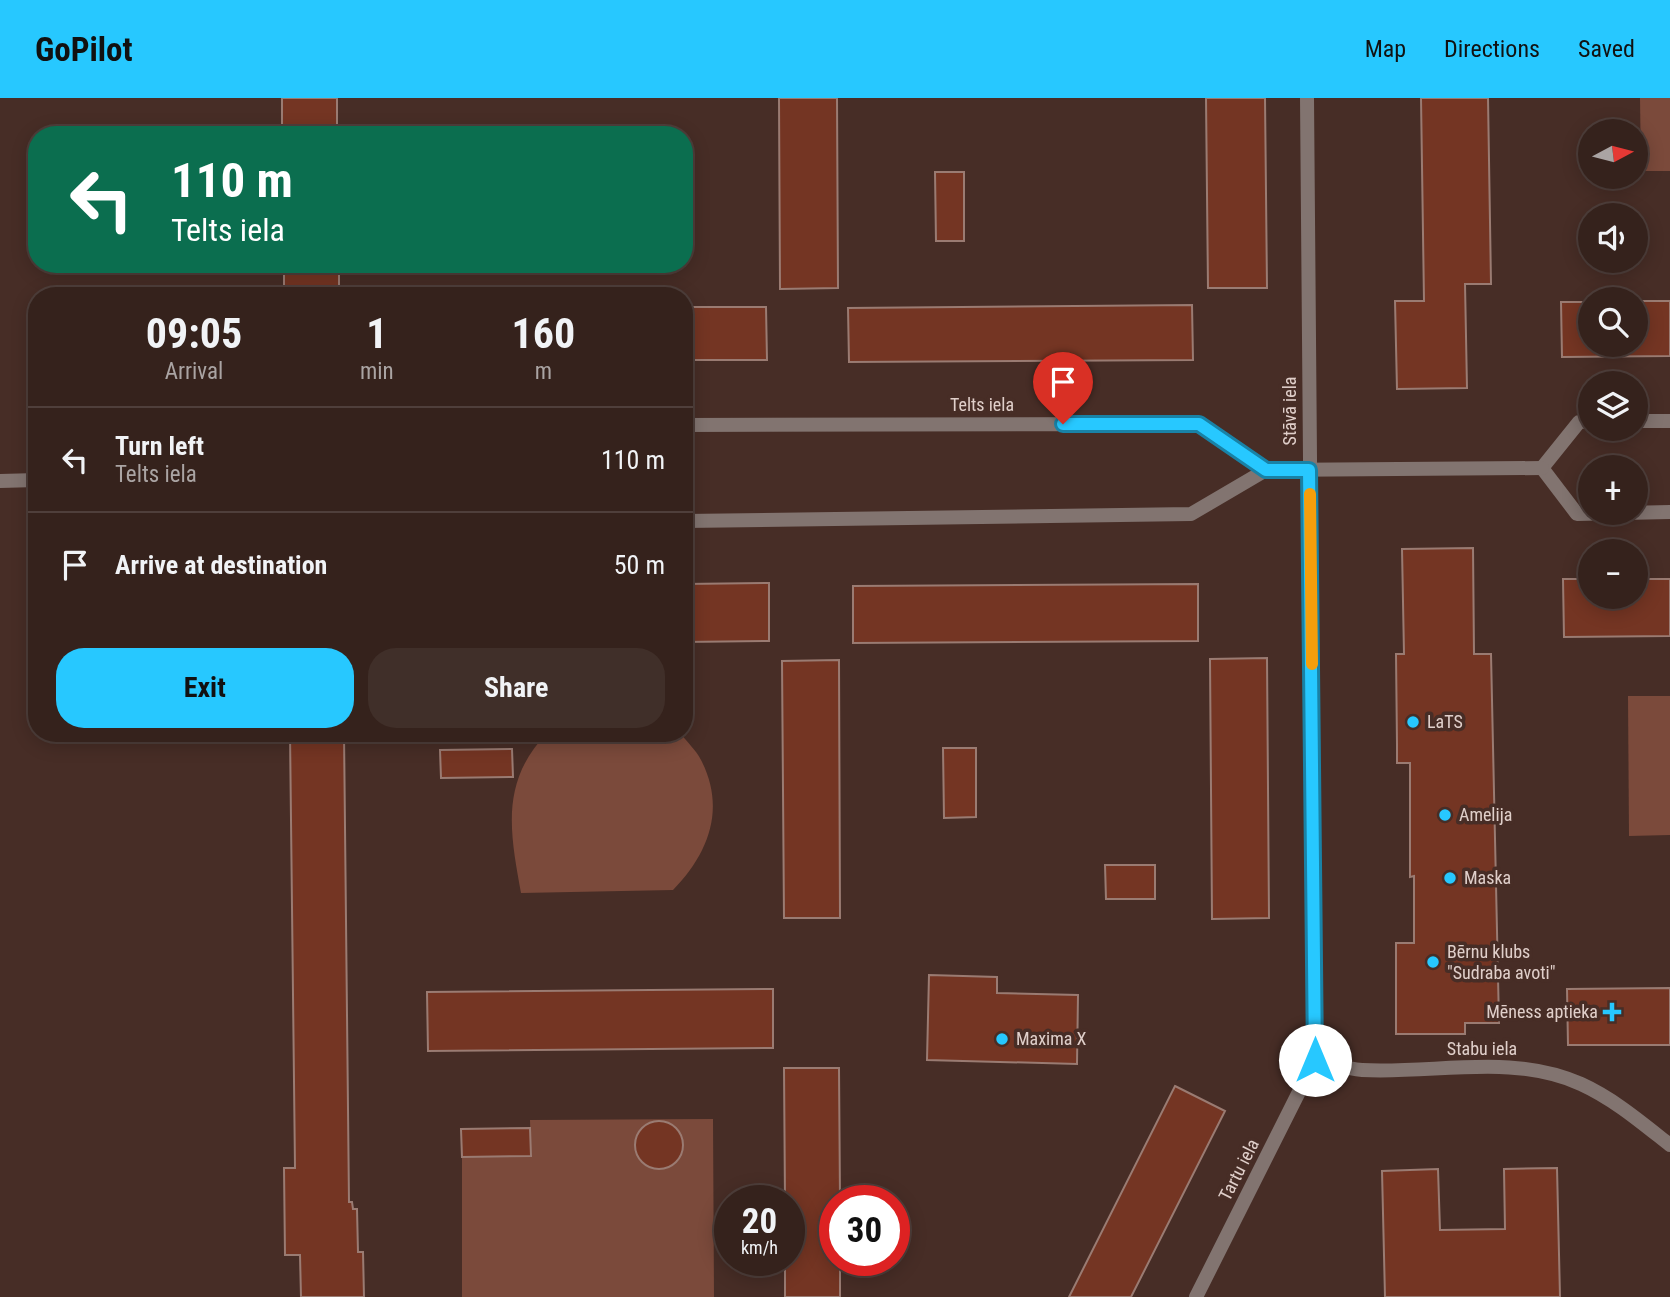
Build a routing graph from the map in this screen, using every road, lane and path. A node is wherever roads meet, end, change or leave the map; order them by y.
1 (1307, 98) edge
2 (1648, 421) edge
3 (1670, 421) edge
4 (1578, 423) edge
5 (693, 425) edge
6 (1542, 468) junction
7 (1266, 470) junction
8 (1309, 470) junction
9 (28, 480) edge
10 (0, 481) edge
11 (1670, 512) edge
12 (693, 521) edge
13 (1315, 1060) junction
14 (1670, 1145) edge
15 (1196, 1297) edge

1 - 8 street, Stāvā iela
2 - 3 street
4 - 6 street
5 - 7 street, Telts iela
6 - 8 street
6 - 11 street
7 - 8 street
7 - 12 street
8 - 13 street, Stāvā iela
9 - 10 street
13 - 14 street, Stabu iela
13 - 15 street, Tartu iela

